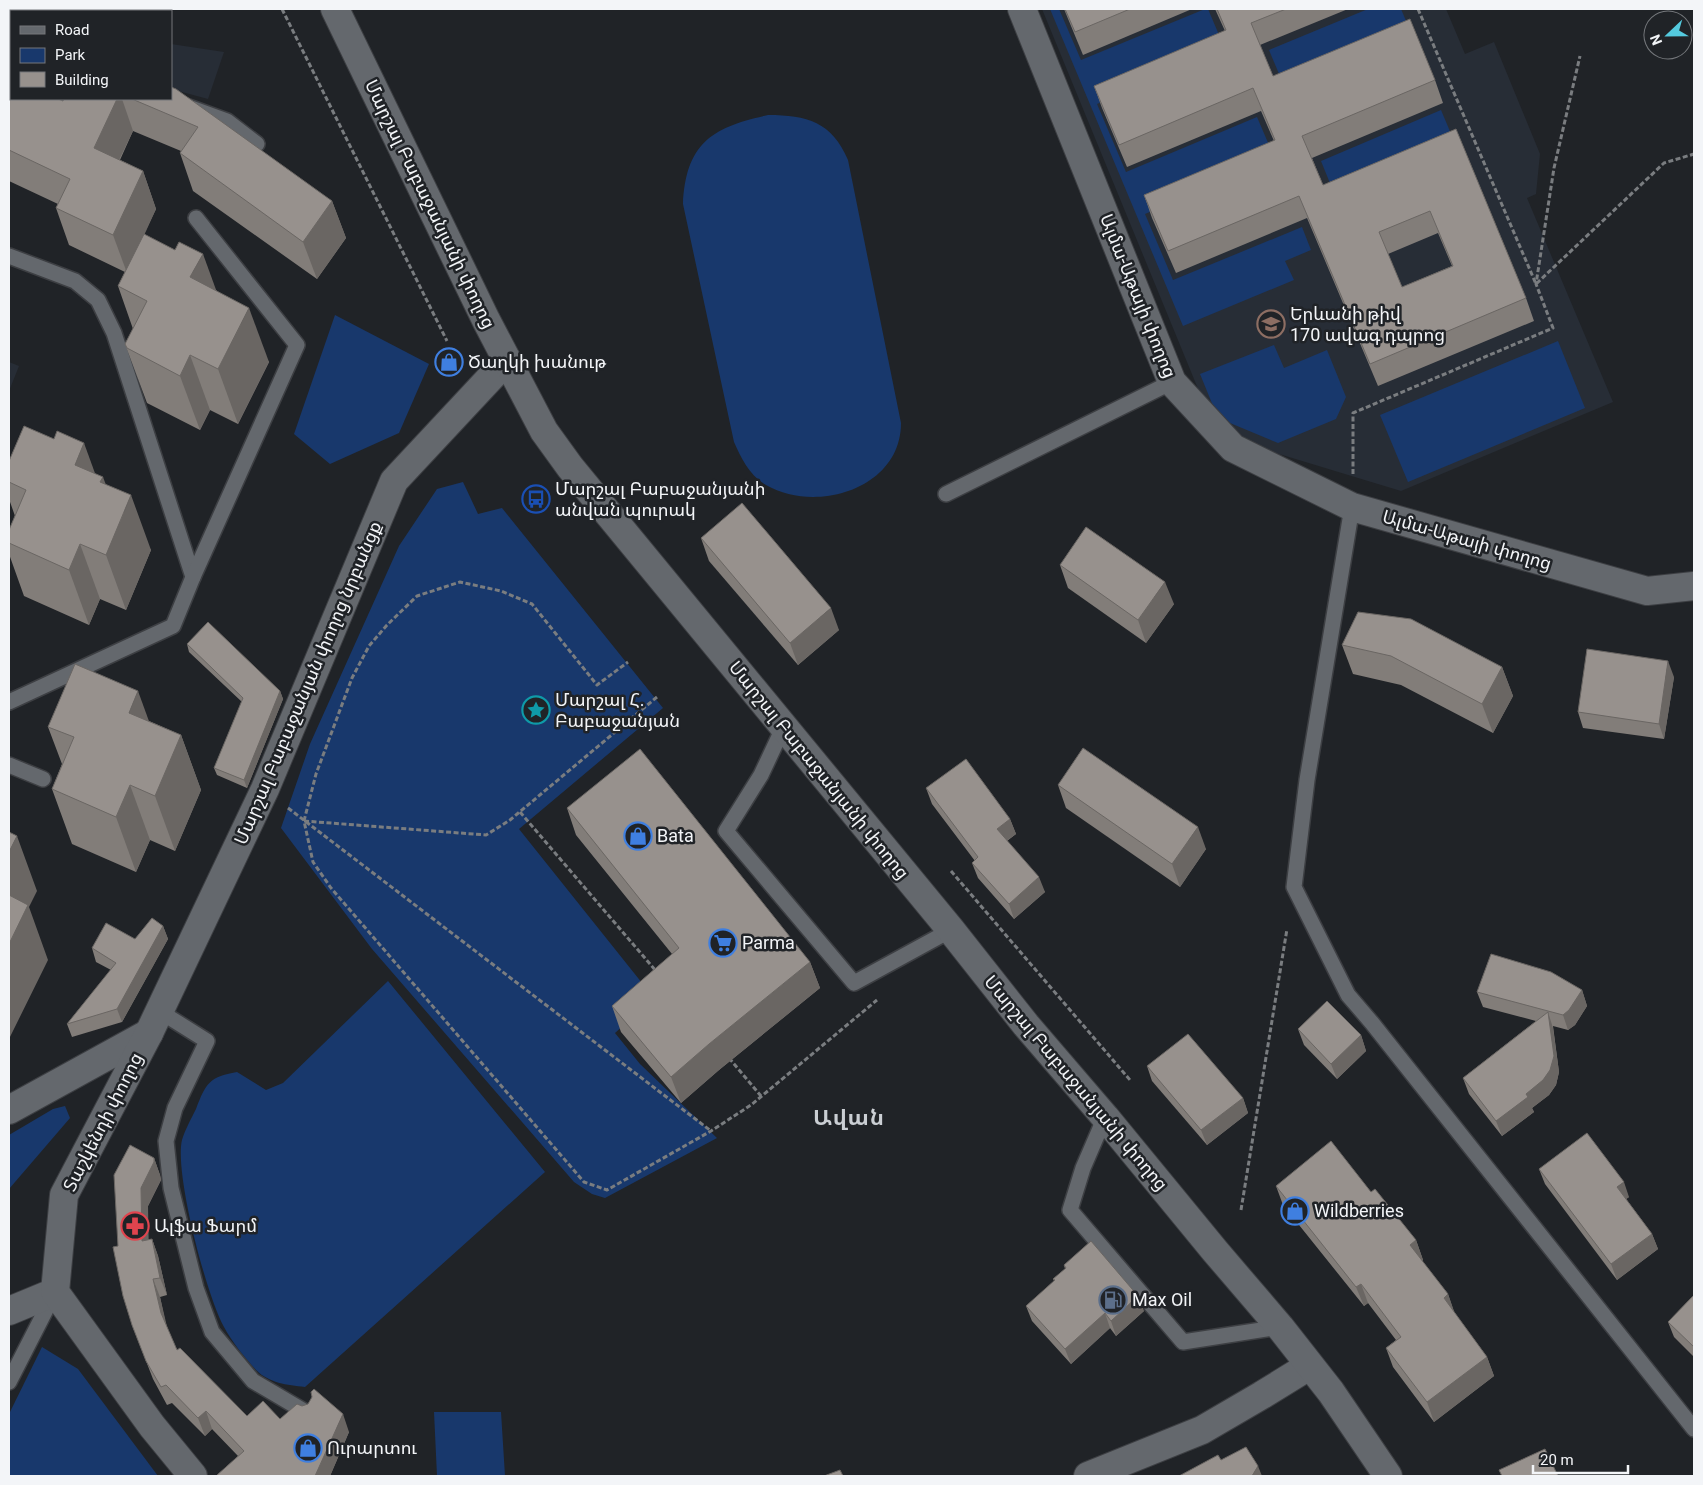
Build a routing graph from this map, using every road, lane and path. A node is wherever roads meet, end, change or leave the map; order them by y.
1 (282, 9) edge
2 (335, 9) edge
3 (1022, 9) edge
4 (1418, 9) edge
5 (1580, 56) dead end
6 (163, 100) edge
7 (257, 144) dead end
8 (1694, 154) edge
9 (196, 218) dead end
10 (9, 256) edge
11 (1536, 284) junction
12 (447, 341) dead end
13 (507, 360) junction
14 (1172, 382) junction
15 (946, 494) dead end
16 (1352, 507) junction
17 (193, 577) junction
18 (1694, 586) edge
19 (628, 662) dead end
20 (657, 697) dead end
21 (9, 702) edge
22 (784, 726) junction
23 (9, 765) edge
24 (43, 779) dead end
25 (265, 789) junction
26 (520, 812) junction
27 (304, 821) junction
28 (952, 872) dead end
29 (1294, 887) junction
30 (951, 930) junction
31 (660, 976) edge
32 (881, 997) dead end
33 (154, 1022) junction
34 (723, 1051) edge
35 (1130, 1080) dead end
36 (762, 1096) junction
37 (9, 1110) edge
38 (1105, 1117) junction
39 (711, 1131) junction
40 (1241, 1210) dead end
41 (55, 1292) junction
42 (9, 1311) edge
43 (1280, 1327) junction
44 (1309, 1366) junction
45 (9, 1382) edge
46 (309, 1414) edge
47 (1694, 1429) edge
48 (193, 1476) edge
49 (1088, 1476) edge
50 (1388, 1476) edge

1 - 12 path
2 - 13 street, Մարշալ Բաբաջանյանի փողոց
3 - 14 street, Ալմա-Աթայի փողոց
4 - 11 path
5 - 11 path
6 - 7 lane
8 - 11 path
9 - 17 lane
10 - 17 lane
11 - 16 path
13 - 22 street, Մարշալ Բաբաջանյանի փողոց
13 - 25 street, Մարշալ Բաբաջանյան փողոց նրբանցք
14 - 15 lane
14 - 16 street, Ալմա-Աթայի փողոց
16 - 18 street, Ալմա-Աթայի փողոց
16 - 29 lane
17 - 21 lane
19 - 27 path
20 - 26 path
22 - 30 street, Մարշալ Բաբաջանյանի փողոց
22 - 30 lane
23 - 24 lane
25 - 27 path
25 - 33 street, Մարշալ Բաբաջանյան փողոց նրբանցք
26 - 27 path
26 - 31 path
27 - 39 path
27 - 39 path
28 - 35 path
29 - 40 path
29 - 47 lane
30 - 38 street, Մարշալ Բաբաջանյանի փողոց
32 - 36 path
33 - 37 street, Տաշկենդի փողոց
33 - 41 street, Տաշկենդի փողոց
33 - 46 lane
34 - 36 path
36 - 39 path
38 - 43 street, Մարշալ Բաբաջանյանի փողոց
38 - 43 lane
41 - 42 street
41 - 45 lane
41 - 48 street
43 - 44 street, Մարշալ Բաբաջանյանի փողոց
44 - 49 street
44 - 50 street, Մարշալ Բաբաջանյանի փողոց

